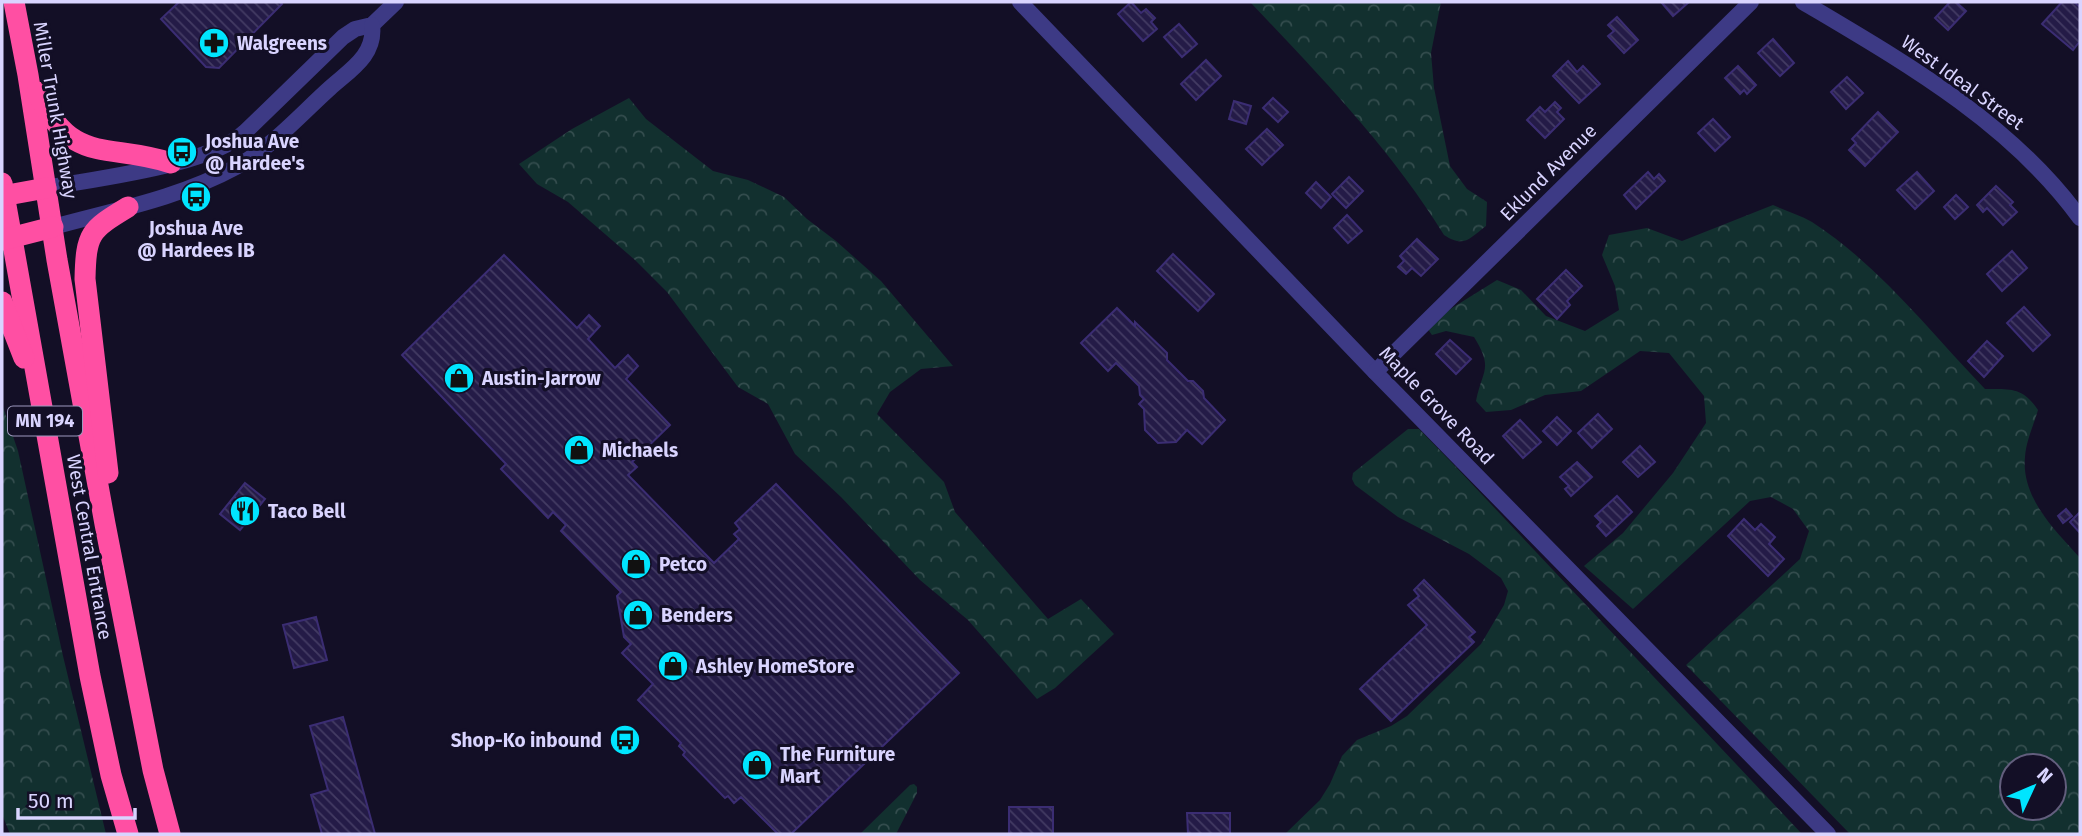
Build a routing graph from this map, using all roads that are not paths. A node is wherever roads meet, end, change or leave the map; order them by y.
1 (14, 2) edge
2 (396, 2) edge
3 (1020, 2) edge
4 (1751, 2) edge
5 (1803, 2) edge
6 (372, 25) junction
7 (29, 75) junction
8 (171, 163) junction
9 (46, 188) junction
10 (3, 192) edge
11 (128, 207) junction
12 (2080, 218) edge
13 (53, 227) junction
14 (7, 239) edge
15 (2, 302) edge
16 (1375, 372) junction
17 (42, 403) junction
18 (105, 524) junction
19 (128, 834) edge
20 (170, 834) edge
21 (1828, 834) edge

1 - 7 highway, Miller Trunk Highway
2 - 6 street
3 - 16 street, Maple Grove Road
4 - 16 street, Eklund Avenue
5 - 12 street, West Ideal Street
6 - 8 street
6 - 11 street
7 - 8 highway
7 - 9 highway, Miller Trunk Highway
8 - 9 street
9 - 10 highway
9 - 13 highway, Miller Trunk Highway
10 - 14 highway, West Central Entrance / MN 194
11 - 13 street
11 - 18 highway
13 - 14 highway
13 - 18 highway, West Central Entrance / MN 194
14 - 17 highway, West Central Entrance / MN 194
15 - 17 highway
16 - 21 street, Maple Grove Road
17 - 19 highway, West Central Entrance / MN 194
18 - 20 highway, West Central Entrance / MN 194

